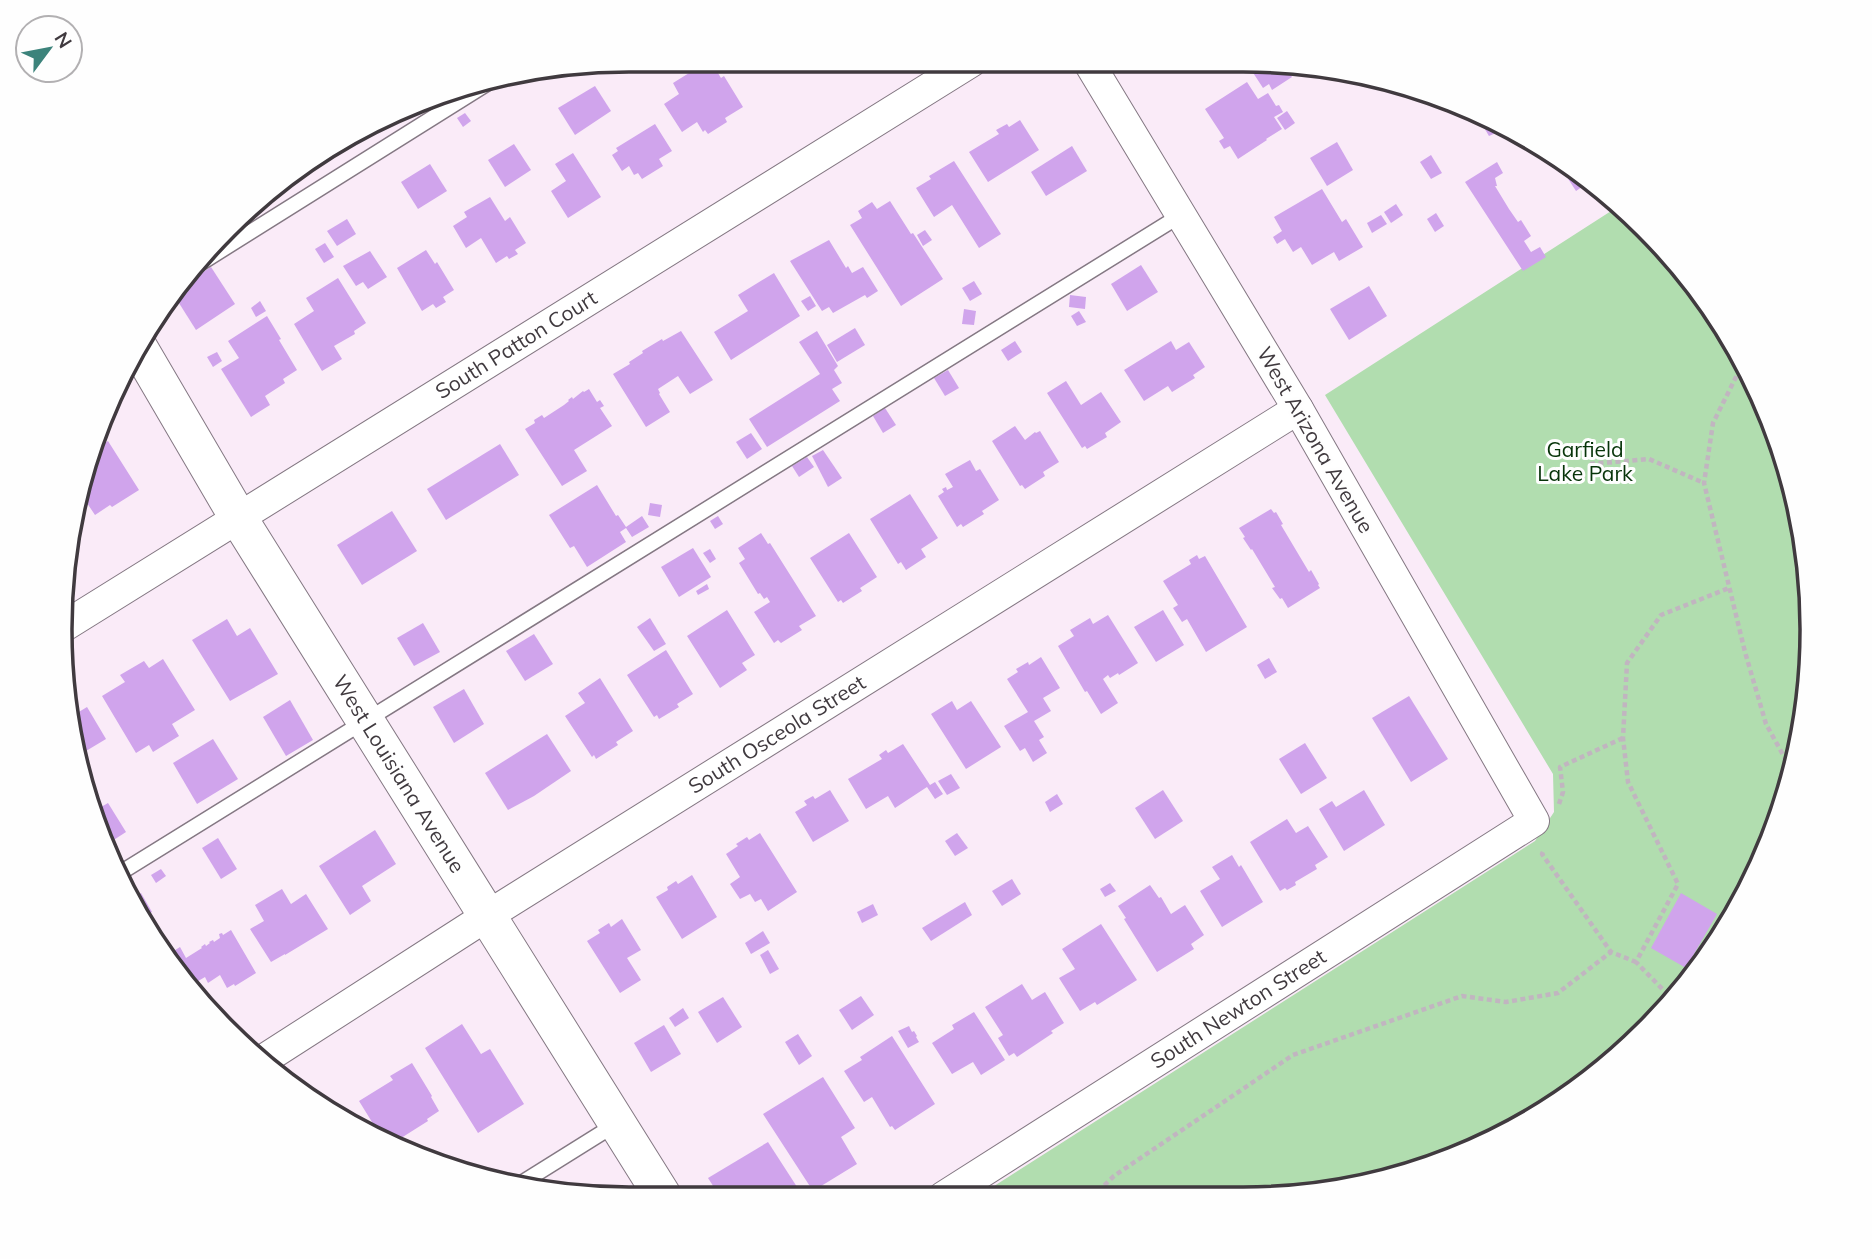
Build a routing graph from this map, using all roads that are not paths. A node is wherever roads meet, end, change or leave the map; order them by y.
1 (955, 72) edge
2 (1094, 72) edge
3 (467, 96) edge
4 (1181, 215) junction
5 (220, 251) edge
6 (144, 356) edge
7 (1298, 409) junction
8 (239, 519) junction
9 (72, 621) edge
10 (365, 720) junction
11 (1540, 831) joint
12 (126, 869) edge
13 (487, 916) junction
14 (270, 1056) edge
15 (617, 1123) junction
16 (529, 1178) edge
17 (657, 1187) edge
18 (959, 1187) edge

1 - 8 street, South Patton Court
2 - 4 street, West Arizona Avenue
3 - 5 lane
4 - 7 street, West Arizona Avenue
4 - 10 lane
6 - 8 street, West Louisiana Avenue
7 - 11 street, West Arizona Avenue
7 - 13 street, South Osceola Street
8 - 9 street, South Patton Court
8 - 10 street, West Louisiana Avenue
10 - 12 lane
10 - 13 street, West Louisiana Avenue
11 - 18 street, South Newton Street
13 - 14 street, South Osceola Street
13 - 15 street, West Louisiana Avenue
15 - 16 lane
15 - 17 street, West Louisiana Avenue

